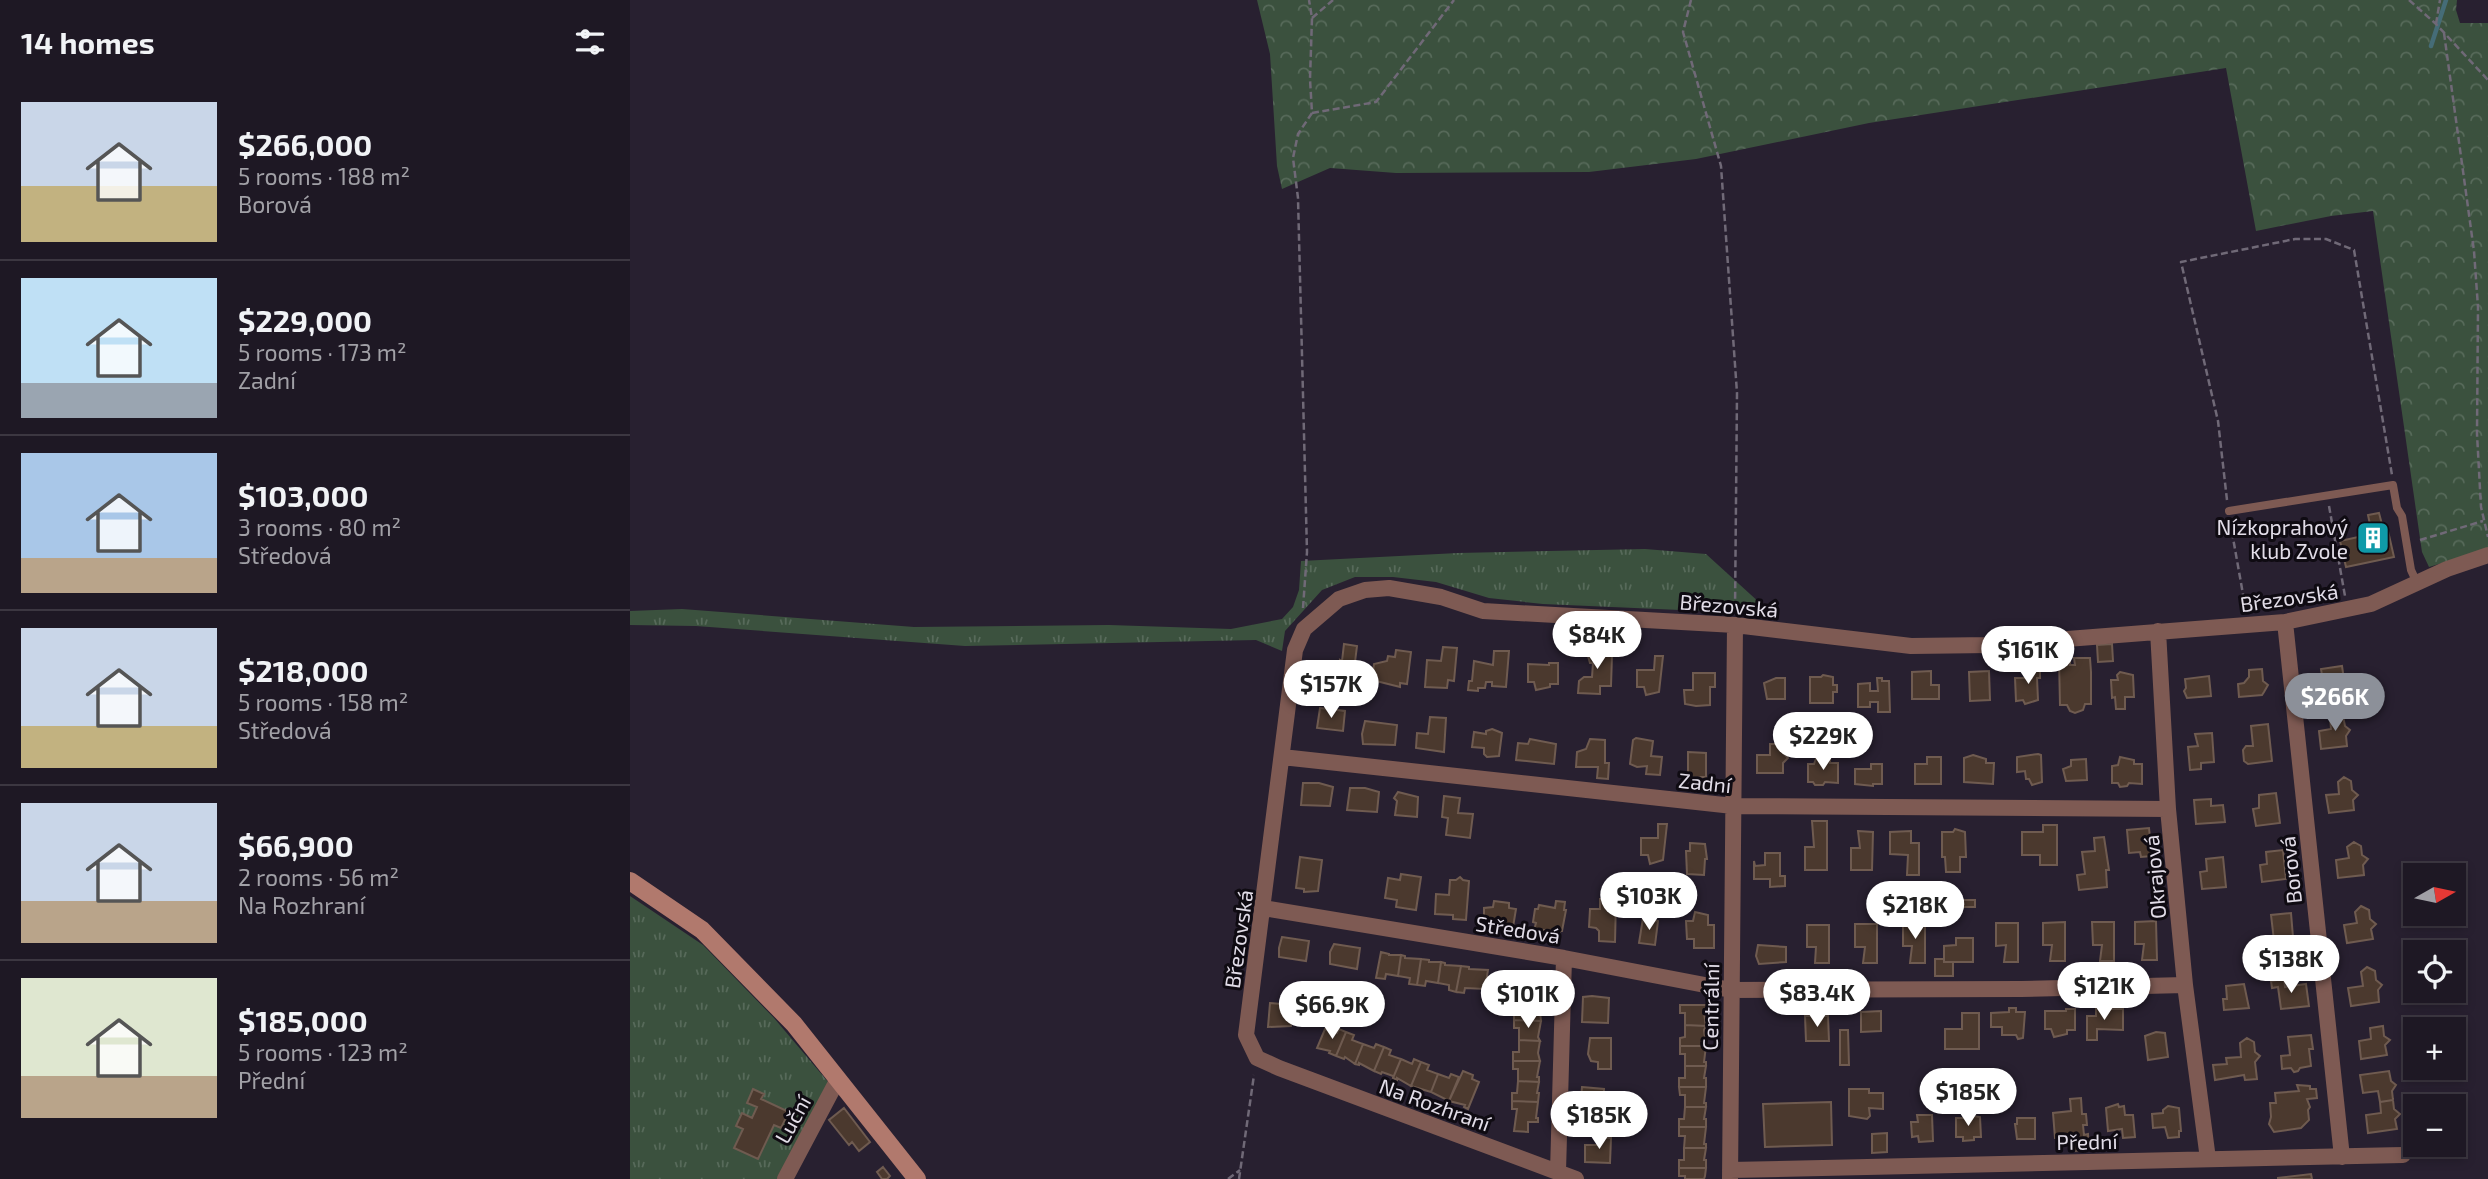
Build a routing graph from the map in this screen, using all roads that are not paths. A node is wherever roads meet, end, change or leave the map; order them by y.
1 (2229, 511) road end
2 (2488, 555) edge
3 (2417, 583) junction
4 (2285, 622) junction
5 (1735, 625) junction
6 (2158, 631) junction
7 (1282, 757) junction
8 (1733, 806) junction
9 (2168, 808) junction
10 (630, 881) edge
11 (1263, 908) junction
12 (1564, 958) junction
13 (2185, 985) junction
14 (1731, 990) junction
15 (1279, 1068) joint
16 (838, 1079) junction
17 (2403, 1155) dead end
18 (2342, 1157) junction
19 (2208, 1159) junction
20 (1558, 1172) junction
21 (1730, 1174) edge
22 (914, 1178) edge
23 (785, 1179) edge
24 (1576, 1179) edge

1 - 3 lane
2 - 3 street, Březovská
3 - 4 street, Březovská
4 - 6 street, Březovská
4 - 18 street, Borová
5 - 6 street, Březovská
5 - 7 street, Březovská
5 - 8 street, Centrální
6 - 9 street, Okrajová
7 - 8 street, Zadní
7 - 11 street, Březovská
8 - 9 street, Zadní
8 - 14 street, Centrální
9 - 13 street, Okrajová
10 - 16 street
11 - 12 street, Středová
11 - 15 street, Březovská
12 - 14 street, Středová
12 - 20 street
13 - 14 street, Středová
13 - 19 street, Okrajová
14 - 21 street, Centrální
15 - 20 street, Na Rozhraní
16 - 22 street
16 - 23 street, Luční
17 - 18 street, Přední
18 - 19 street, Přední
19 - 21 street, Přední
20 - 24 street, Na Rozhraní

